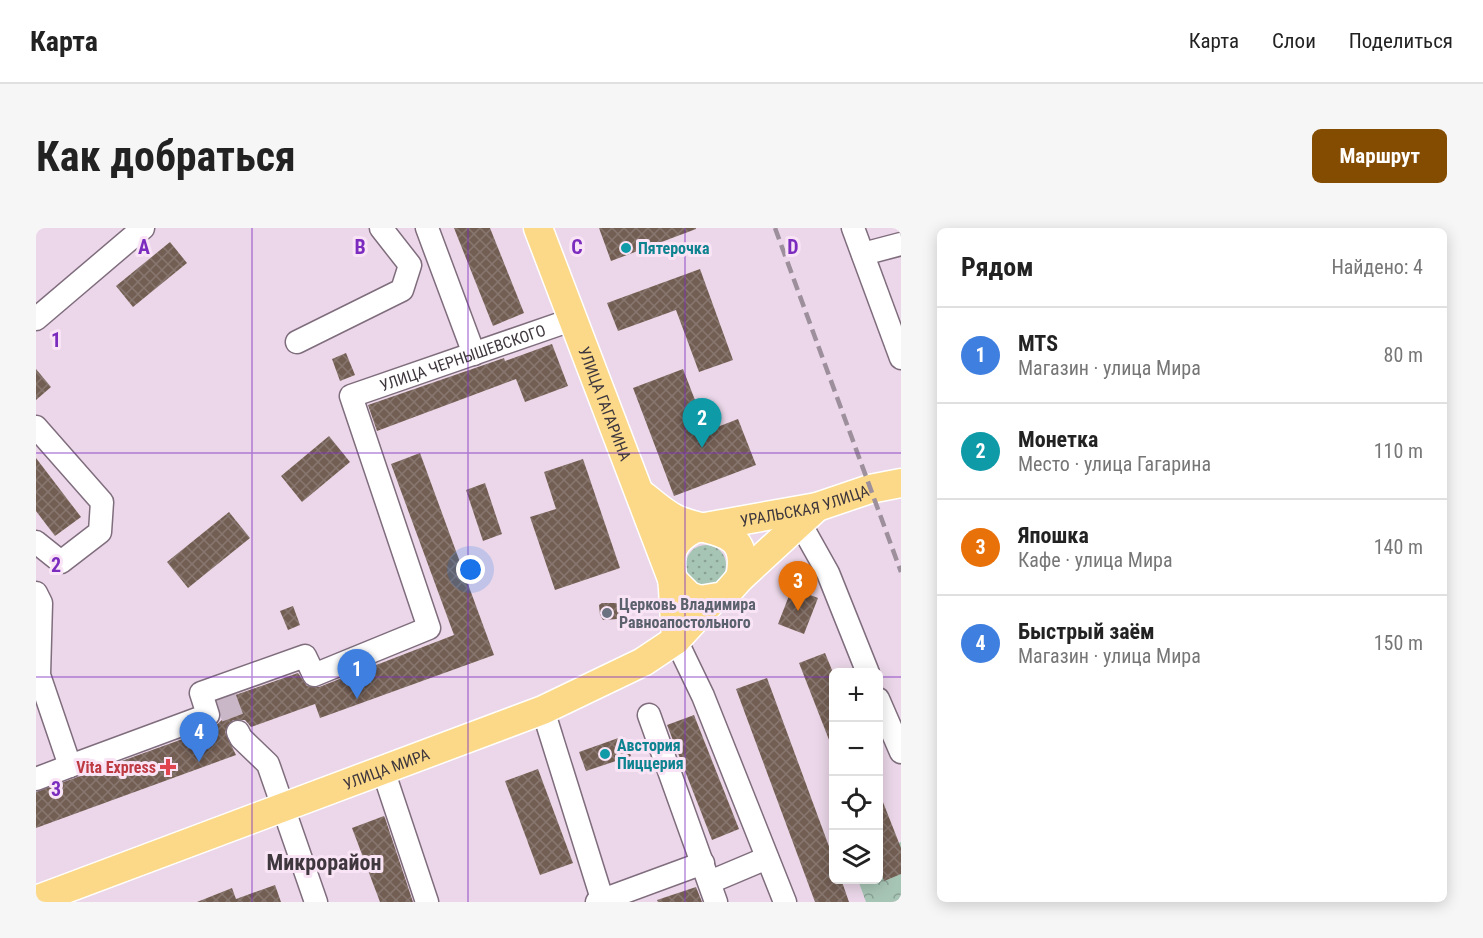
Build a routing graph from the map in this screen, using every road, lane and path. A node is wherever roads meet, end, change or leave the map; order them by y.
1 (143, 228) edge
2 (381, 228) edge
3 (427, 228) edge
4 (538, 228) edge
5 (853, 228) edge
6 (901, 244) edge
7 (863, 254) junction
8 (36, 319) edge
9 (574, 319) junction
10 (297, 342) dead end
11 (474, 354) junction
12 (901, 358) edge
13 (36, 427) edge
14 (901, 483) edge
15 (640, 493) junction
16 (809, 515) junction
17 (706, 528) junction
18 (36, 542) edge
19 (740, 578) junction
20 (672, 579) junction
21 (36, 593) edge
22 (712, 600) junction
23 (676, 640) junction
24 (866, 668) edge
25 (883, 709) edge
26 (543, 710) junction
27 (649, 716) dead end
28 (238, 732) tunnel mouth
29 (901, 752) edge
30 (70, 766) junction
31 (383, 770) junction
32 (36, 779) edge
33 (282, 806) junction
34 (767, 858) junction
35 (710, 882) edge
36 (37, 898) edge
37 (601, 901) edge
38 (316, 902) edge
39 (427, 902) edge
40 (785, 902) edge

1 - 8 street
2 - 10 street
3 - 11 street
4 - 9 main road, УЛИЦА ГАГАРИНА
5 - 7 street
6 - 7 street
7 - 12 street
9 - 11 street, УЛИЦА ЧЕРНЫШЕВСКОГО
9 - 15 main road, УЛИЦА ГАГАРИНА
11 - 30 street, УЛИЦА ЧЕРНЫШЕВСКОГО
13 - 18 street
14 - 16 main road, УРАЛЬСКАЯ УЛИЦА
15 - 17 main road
15 - 20 main road, УЛИЦА ГАГАРИНА
16 - 17 main road, УРАЛЬСКАЯ УЛИЦА
16 - 19 main road
16 - 24 street
17 - 19 main road
17 - 20 main road
19 - 22 main road
20 - 22 main road
20 - 23 main road
21 - 30 street
22 - 23 main road, УЛИЦА МИРА
23 - 26 main road, УЛИЦА МИРА
23 - 34 street
25 - 29 street
26 - 31 main road, УЛИЦА МИРА
26 - 37 street
27 - 35 street
28 - 33 street
30 - 32 street
31 - 33 main road, УЛИЦА МИРА
31 - 39 street
33 - 36 main road, УЛИЦА МИРА
33 - 38 street
34 - 35 street
34 - 40 street
35 - 37 street

